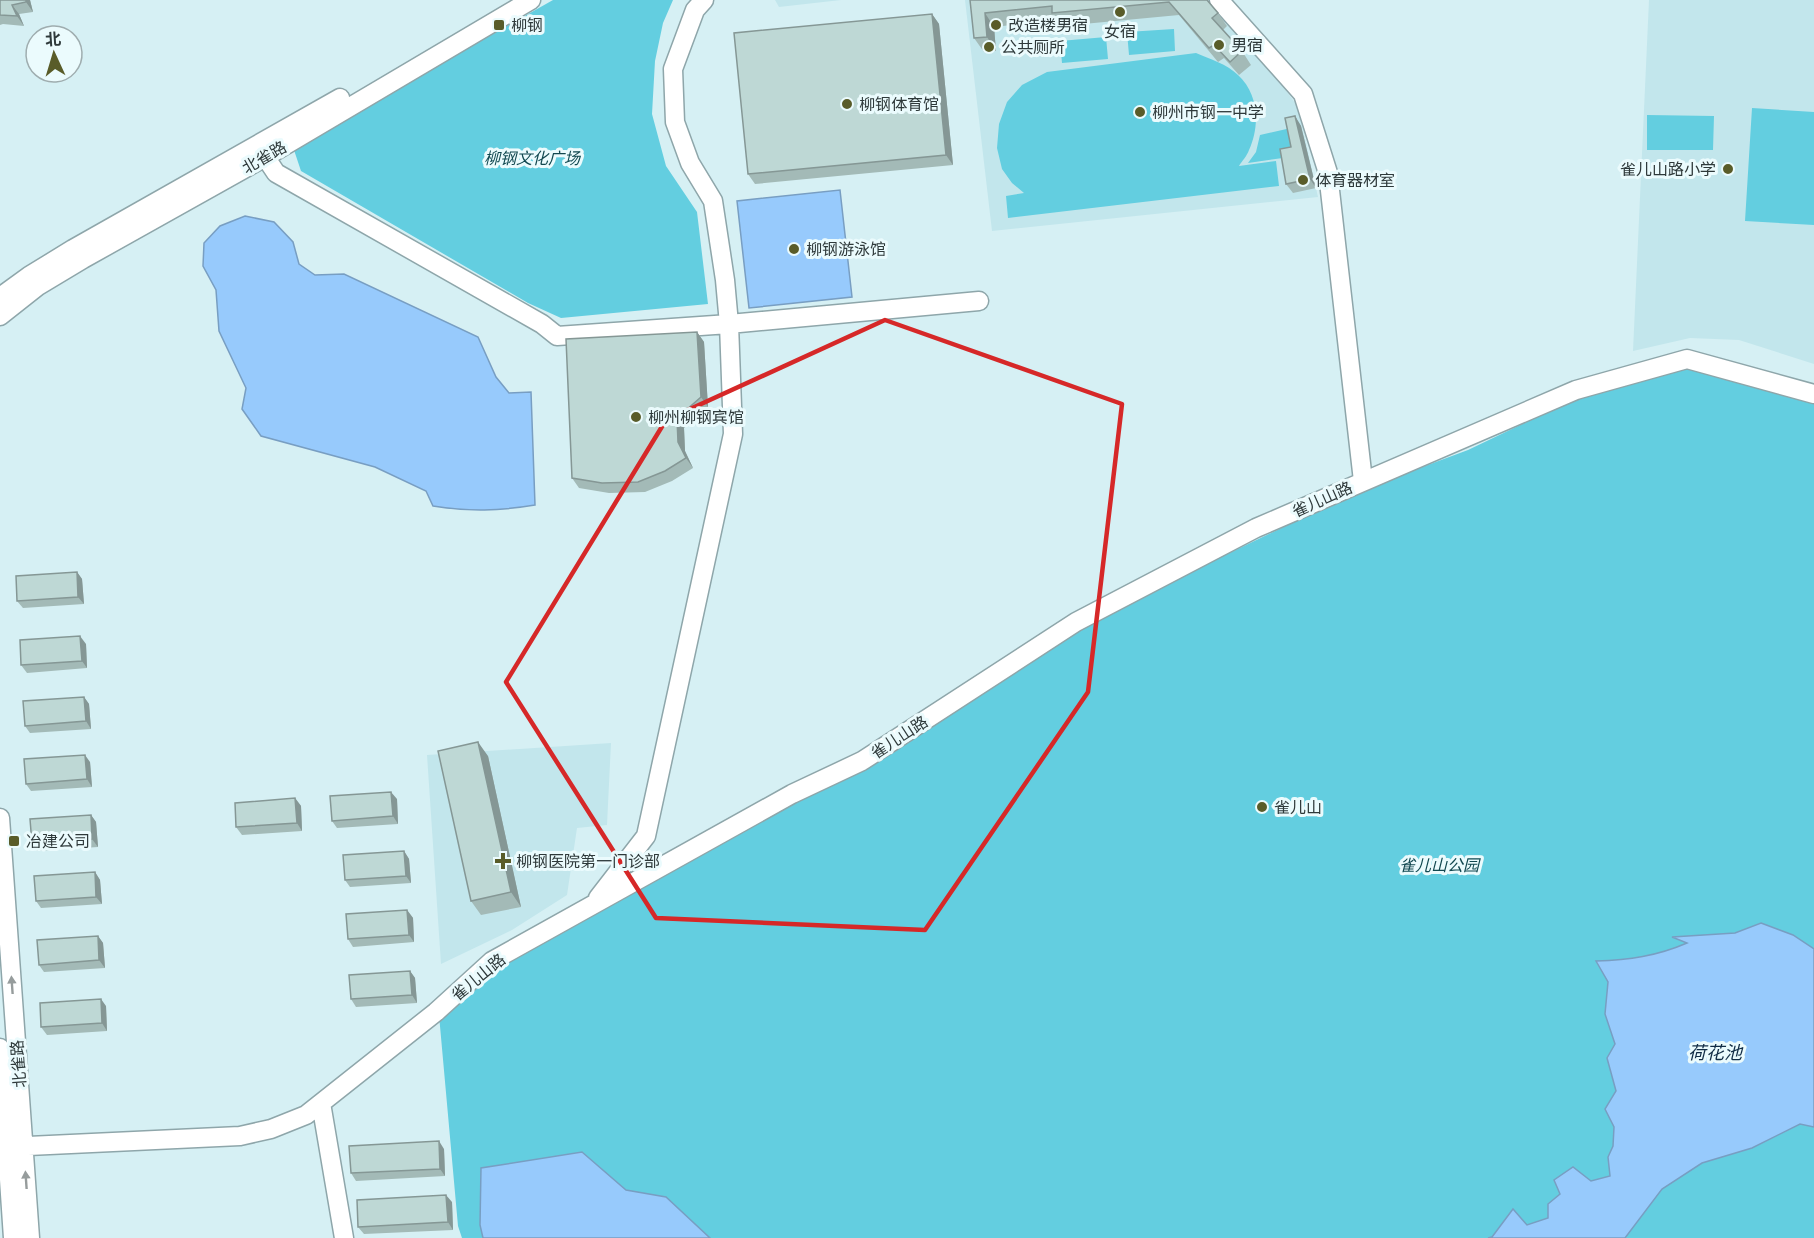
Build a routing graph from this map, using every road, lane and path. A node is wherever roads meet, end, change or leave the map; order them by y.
1 (507, 0) edge
2 (531, 0) edge
3 (704, 0) edge
4 (1219, 0) edge
5 (261, 151) junction
6 (0, 297) edge
7 (978, 301) dead end
8 (0, 316) edge
9 (729, 324) junction
10 (1814, 394) edge
11 (1363, 480) junction
12 (0, 818) edge
13 (593, 904) junction
14 (0, 1048) edge
15 (321, 1103) junction
16 (16, 1147) junction
17 (14, 1238) edge
18 (30, 1238) edge
19 (344, 1238) edge

1 - 5 street, 北雀路
2 - 5 street, 北雀路
3 - 9 street
4 - 11 street
5 - 6 street, 北雀路
5 - 8 street, 北雀路
5 - 9 street
7 - 9 street
9 - 13 street
10 - 11 street, 雀儿山路
11 - 13 street, 雀儿山路
16 -> 12 street, 北雀路
13 - 15 street, 雀儿山路
14 - 16 street, 北雀路
15 - 16 street, 雀儿山路
15 - 19 street
16 - 17 street, 北雀路
18 -> 16 street, 北雀路

